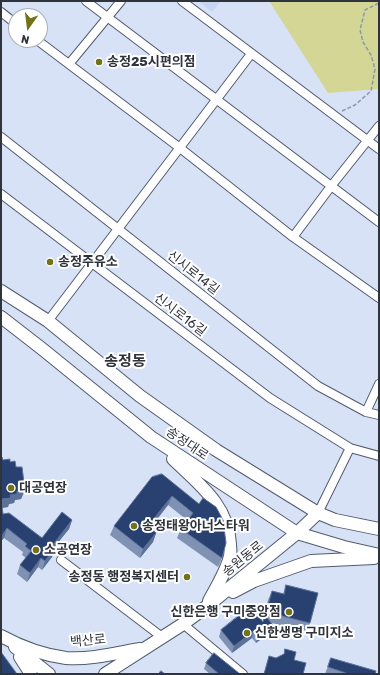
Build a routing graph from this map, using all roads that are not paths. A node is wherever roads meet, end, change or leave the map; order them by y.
1 (86, 1) edge
2 (121, 1) edge
3 (182, 1) edge
4 (108, 17) junction
5 (48, 48) edge
6 (252, 54) junction
7 (69, 64) junction
8 (217, 100) junction
9 (379, 126) edge
10 (1, 137) edge
11 (367, 140) junction
12 (180, 148) junction
13 (379, 149) edge
14 (332, 185) junction
15 (1, 194) edge
16 (379, 222) edge
17 (118, 229) junction
18 (293, 237) junction
19 (92, 263) junction
20 (1, 291) edge
21 (379, 298) edge
22 (1, 317) edge
23 (48, 321) junction
24 (379, 384) edge
25 (366, 412) junction
26 (379, 415) edge
27 (151, 437) junction
28 (350, 448) junction
29 (379, 456) edge
30 (318, 513) junction
31 (379, 529) edge
32 (297, 533) junction
33 (379, 555) edge
34 (379, 558) edge
35 (62, 560) dead end
36 (206, 607) junction
37 (182, 624) junction
38 (1, 636) edge
39 (162, 637) junction
40 (145, 648) junction
41 (31, 674) edge
42 (49, 674) edge
43 (105, 674) edge
44 (120, 674) edge
45 (243, 674) edge

1 - 4 street
2 - 4 street
3 - 6 street
4 - 7 street
4 - 8 street
5 - 7 street
6 - 8 street
6 - 11 street
7 - 12 street
8 - 12 street
8 - 14 street
9 - 11 street
10 - 17 street, 신시로14길
11 - 13 street
11 - 14 street
12 - 17 street
12 - 18 street
14 - 16 street
14 - 18 street
15 - 19 street, 신시로16길
17 - 19 street
17 - 25 street, 신시로14길
18 - 21 street
19 - 23 street
19 - 28 street, 신시로16길
20 - 23 street, 송정대로
22 - 27 street, 송정대로
23 - 30 street, 송정대로
24 - 25 street
25 - 26 street, 신시로14길
27 - 32 street, 송정대로
27 - 36 street
28 - 29 street, 신시로16길
28 - 30 street
30 - 31 street, 송정대로
30 - 32 street, 송원동로
32 - 33 street, 송정대로
32 - 36 street, 송원동로
34 - 36 street
35 - 39 street
36 - 37 street, 송원동로
37 - 39 street, 송원동로
37 - 45 street
38 - 40 street, 백산로
38 - 41 street
38 - 42 street
39 - 40 street, 송원동로
40 - 43 street, 송원동로
40 - 44 street

